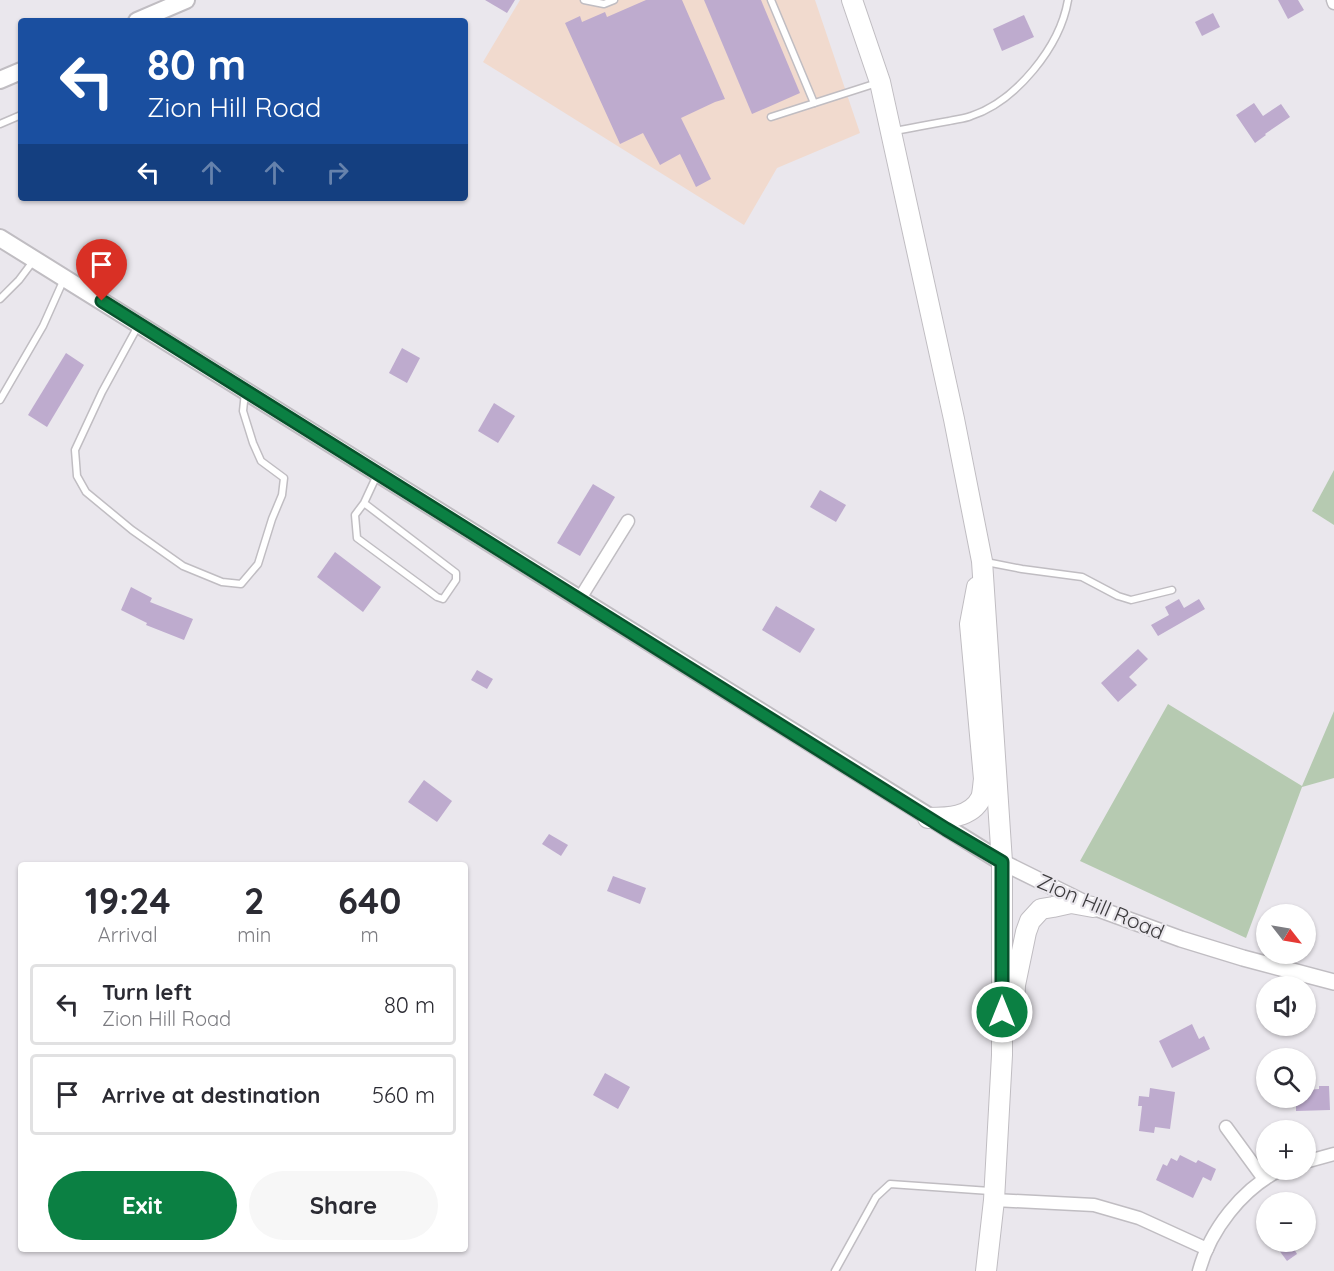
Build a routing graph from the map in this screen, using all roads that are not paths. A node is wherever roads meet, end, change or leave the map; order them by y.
1 (186, 0) edge
2 (584, 0) edge
3 (614, 0) edge
4 (771, 0) edge
5 (852, 0) edge
6 (1068, 0) edge
7 (144, 18) edge
8 (18, 72) edge
9 (0, 80) edge
10 (880, 82) junction
11 (814, 103) junction
12 (18, 116) edge
13 (771, 117) dead end
14 (0, 124) edge
15 (890, 132) junction
16 (0, 239) edge
17 (34, 260) junction
18 (64, 278) junction
19 (0, 299) edge
20 (139, 324) junction
21 (245, 392) junction
22 (0, 400) edge
23 (377, 474) junction
24 (364, 503) junction
25 (628, 521) dead end
26 (982, 561) junction
27 (1172, 590) dead end
28 (579, 600) junction
29 (928, 818) junction
30 (1002, 862) junction
31 (1093, 907) junction
32 (1334, 982) edge
33 (1226, 1126) dead end
34 (1334, 1154) edge
35 (1316, 1159) edge
36 (1256, 1168) edge
37 (1263, 1180) edge
38 (994, 1196) junction
39 (1207, 1249) junction
40 (835, 1271) edge
41 (986, 1271) edge
42 (1199, 1271) edge

1 - 7 main road
2 - 3 lane
4 - 11 lane
5 - 10 main road
6 - 15 lane
8 - 9 main road
10 - 11 lane
10 - 15 main road
11 - 13 lane
12 - 14 lane
15 - 26 main road
16 - 17 main road, Zion Hill Road
17 - 18 main road, Zion Hill Road
17 - 19 lane
18 - 20 main road, Zion Hill Road
18 - 22 lane
20 - 21 main road, Zion Hill Road
20 - 21 lane
21 - 23 main road, Zion Hill Road
23 - 24 lane
23 - 28 main road, Zion Hill Road
24 - 24 lane
25 - 28 street
26 - 27 lane
26 - 29 main road
26 - 30 main road
28 - 29 main road, Zion Hill Road
29 - 30 main road, Zion Hill Road
30 - 31 street, Zion Hill Road
30 - 38 main road
31 - 32 street, Zion Hill Road
31 - 38 main road
33 - 36 street
34 - 35 street
37 - 39 street
38 - 39 street
38 - 40 lane
38 - 41 main road
39 - 42 street

